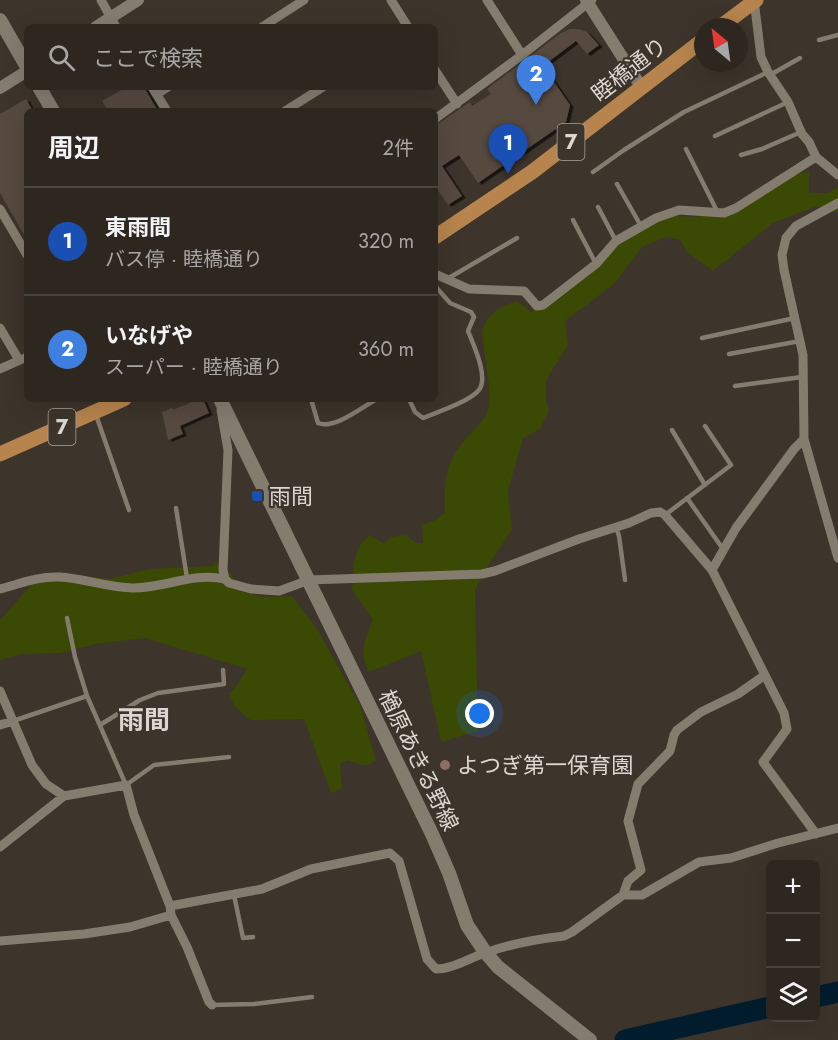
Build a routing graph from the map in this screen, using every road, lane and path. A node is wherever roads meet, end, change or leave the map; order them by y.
1 (101, 0) edge
2 (138, 0) edge
3 (304, 0) edge
4 (391, 0) edge
5 (487, 0) edge
6 (755, 0) edge
7 (589, 1) edge
8 (732, 18) edge
9 (0, 20) edge
10 (114, 22) edge
11 (267, 24) edge
12 (406, 24) edge
13 (838, 35) edge
14 (819, 40) dead end
15 (694, 47) edge
16 (522, 55) junction
17 (800, 58) dead end
18 (24, 64) edge
19 (24, 71) edge
20 (769, 74) junction
21 (438, 75) edge
22 (0, 88) edge
23 (642, 88) junction
24 (41, 90) edge
25 (318, 90) edge
26 (155, 91) edge
27 (788, 102) junction
28 (457, 104) junction
29 (51, 108) edge
30 (165, 108) edge
31 (290, 108) edge
32 (438, 117) edge
33 (801, 132) junction
34 (715, 136) dead end
35 (686, 149) dead end
36 (741, 155) dead end
37 (816, 157) junction
38 (593, 172) dead end
39 (838, 175) edge
40 (617, 184) dead end
41 (838, 203) edge
42 (598, 207) dead end
43 (0, 208) edge
44 (718, 213) junction
45 (573, 220) dead end
46 (641, 226) junction
47 (438, 235) edge
48 (517, 238) dead end
49 (616, 241) junction
50 (24, 250) edge
51 (596, 264) junction
52 (438, 275) edge
53 (446, 279) junction
54 (438, 289) edge
55 (795, 318) junction
56 (0, 328) edge
57 (702, 338) dead end
58 (800, 340) junction
59 (729, 354) dead end
60 (23, 358) edge
61 (0, 369) edge
62 (802, 377) junction
63 (735, 386) dead end
64 (118, 402) edge
65 (220, 402) edge
66 (221, 402) edge
67 (312, 402) edge
68 (372, 402) edge
69 (410, 402) edge
70 (96, 412) junction
71 (705, 426) dead end
72 (672, 430) dead end
73 (804, 439) junction
74 (0, 454) edge
75 (705, 485) junction
76 (687, 498) junction
77 (176, 508) dead end
78 (129, 510) dead end
79 (665, 515) junction
80 (616, 527) junction
81 (723, 549) junction
82 (838, 558) edge
83 (712, 570) junction
84 (187, 578) junction
85 (225, 579) junction
86 (309, 580) junction
87 (625, 580) dead end
88 (0, 589) edge
89 (67, 618) dead end
90 (223, 670) dead end
91 (765, 675) junction
92 (0, 691) edge
93 (87, 696) junction
94 (13, 721) junction
95 (0, 725) edge
96 (100, 725) junction
97 (229, 757) dead end
98 (126, 785) junction
99 (64, 796) junction
100 (838, 828) edge
101 (816, 834) junction
102 (0, 846) edge
103 (234, 895) junction
104 (624, 895) junction
105 (170, 910) junction
106 (253, 936) dead end
107 (0, 941) edge
108 (485, 952) junction
109 (312, 997) dead end
110 (212, 1005) joint
111 (590, 1040) edge

1 - 10 street
2 - 10 street
3 - 11 street
4 - 12 street
5 - 16 street
6 - 8 main road
6 - 20 street
7 - 16 street
7 - 23 street
9 - 18 main road
13 - 14 lane
15 - 23 main road, 睦橋通り / 7
16 - 28 street
17 - 20 lane
19 - 22 street
20 - 27 street
20 - 38 lane
21 - 28 street
23 - 47 main road, 睦橋通り / 7
24 - 29 main road
25 - 31 street
26 - 30 street
27 - 33 street
27 - 34 lane
28 - 32 street
33 - 36 lane
33 - 37 street
35 - 44 lane
37 - 39 street
37 - 44 street
40 - 46 lane
41 - 55 street
42 - 49 lane
43 - 50 street
44 - 46 street
45 - 51 lane
46 - 49 street
48 - 53 lane
49 - 51 street
51 - 53 street
52 - 53 street
54 - 69 lane
55 - 57 lane
55 - 58 street
56 - 60 street
58 - 59 lane
58 - 62 street
60 - 61 street
62 - 63 lane
62 - 73 street
64 - 70 main road, 7
65 - 85 street
66 - 86 main road, 楢原あきる野線
67 - 68 lane
70 - 74 main road, 7
70 - 78 lane
71 - 75 lane
72 - 75 lane
73 - 81 street
73 - 82 street
75 - 76 lane
76 - 79 lane
76 - 81 lane
77 - 84 lane
79 - 80 street
79 - 83 street
80 - 86 street
80 - 87 lane
81 - 83 street
83 - 91 street
84 - 85 street
84 - 88 street
85 - 86 street
86 - 108 main road, 楢原あきる野線
89 - 93 lane
90 - 96 lane
91 - 101 street
91 - 104 street
92 - 94 street
93 - 94 lane
93 - 96 lane
94 - 95 street
94 - 99 street
96 - 98 lane
97 - 98 lane
98 - 99 street
98 - 105 street
99 - 102 street
100 - 101 street
101 - 104 street
103 - 105 street
103 - 106 lane
103 - 108 street
104 - 108 street
105 - 107 street
105 - 110 street
108 - 111 main road, 楢原あきる野線
109 - 110 lane

